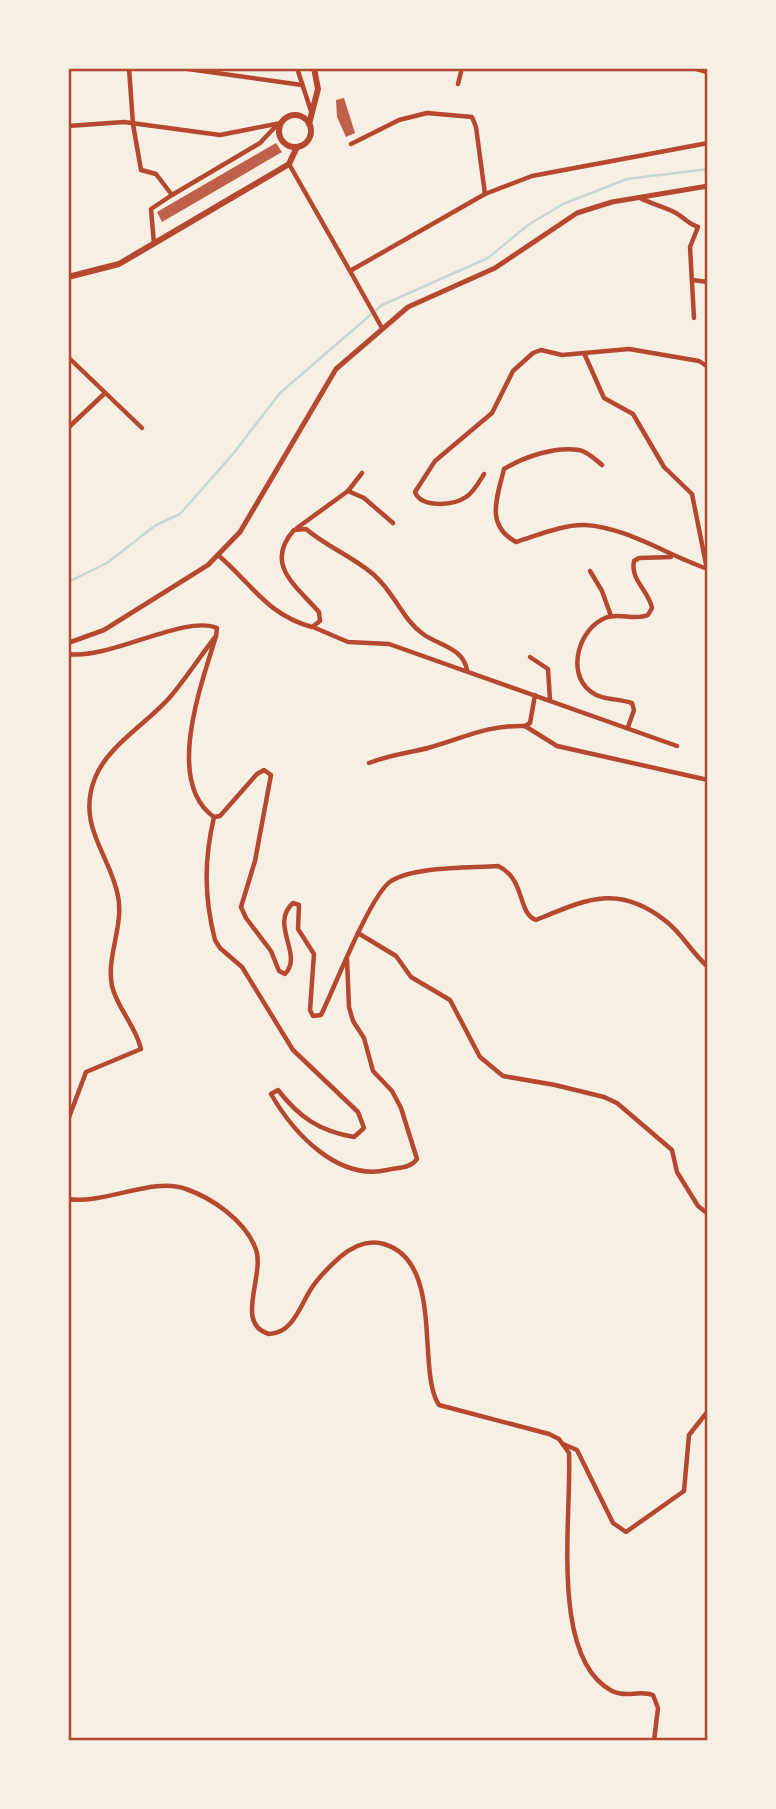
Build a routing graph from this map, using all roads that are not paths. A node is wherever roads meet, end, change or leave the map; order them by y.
1 (129, 68) edge
2 (181, 68) edge
3 (298, 68) edge
4 (314, 68) edge
5 (461, 68) edge
6 (694, 68) edge
7 (708, 72) edge
8 (458, 84) dead end
9 (302, 85) junction
10 (313, 115) junction
11 (133, 124) junction
12 (309, 124) junction
13 (279, 125) junction
14 (68, 126) edge
15 (708, 143) edge
16 (351, 144) dead end
17 (297, 147) junction
18 (289, 164) junction
19 (708, 186) edge
20 (485, 194) junction
21 (172, 195) junction
22 (639, 197) junction
23 (154, 244) junction
24 (350, 271) junction
25 (68, 277) edge
26 (692, 280) junction
27 (708, 282) edge
28 (694, 318) dead end
29 (382, 328) junction
30 (584, 352) junction
31 (68, 357) edge
32 (708, 367) edge
33 (105, 393) junction
34 (69, 428) edge
35 (142, 428) dead end
36 (602, 465) dead end
37 (362, 473) dead end
38 (484, 474) dead end
39 (348, 491) junction
40 (393, 523) dead end
41 (297, 528) junction
42 (218, 555) junction
43 (672, 557) junction
44 (708, 569) edge
45 (590, 571) dead end
46 (611, 615) junction
47 (312, 627) junction
48 (216, 636) junction
49 (68, 643) edge
50 (68, 654) edge
51 (530, 657) dead end
52 (467, 670) junction
53 (535, 695) junction
54 (550, 700) junction
55 (525, 726) junction
56 (628, 727) junction
57 (677, 746) dead end
58 (369, 763) dead end
59 (708, 780) edge
60 (214, 817) junction
61 (358, 933) junction
62 (347, 959) junction
63 (708, 967) edge
64 (68, 1120) edge
65 (68, 1199) edge
66 (708, 1214) edge
67 (708, 1411) edge
68 (562, 1444) junction
69 (654, 1741) edge

1 - 11 street
2 - 9 street
3 - 9 street
4 - 10 main road
5 - 8 street
6 - 7 street
9 - 10 street
10 - 12 main road
11 - 13 street
11 - 14 street
11 - 21 street
12 - 13 main road
12 - 17 main road
13 - 17 main road
13 - 21 street
15 - 20 street
16 - 20 street
17 - 18 main road
18 - 23 main road
18 - 24 street
19 - 22 street
20 - 24 street
21 - 23 street
22 - 26 street
22 - 29 street
23 - 25 main road
24 - 29 street
26 - 27 street
26 - 28 street
29 - 42 street
30 - 32 street
30 - 38 street
30 - 44 street
31 - 33 street
33 - 34 street
33 - 35 street
36 - 43 street
37 - 39 street
39 - 40 street
39 - 41 street
41 - 47 street
41 - 52 street
42 - 47 street
42 - 49 street
43 - 44 street
43 - 46 street
45 - 46 street
46 - 56 street
47 - 52 street
48 - 50 street
48 - 60 street
48 - 64 street
51 - 54 street
52 - 53 street
53 - 54 street
53 - 55 street
54 - 56 street
55 - 58 street
55 - 59 street
56 - 57 street
60 - 62 street
60 - 62 street
61 - 62 street
61 - 63 street
61 - 66 street
65 - 68 street
67 - 68 street
68 - 69 street

